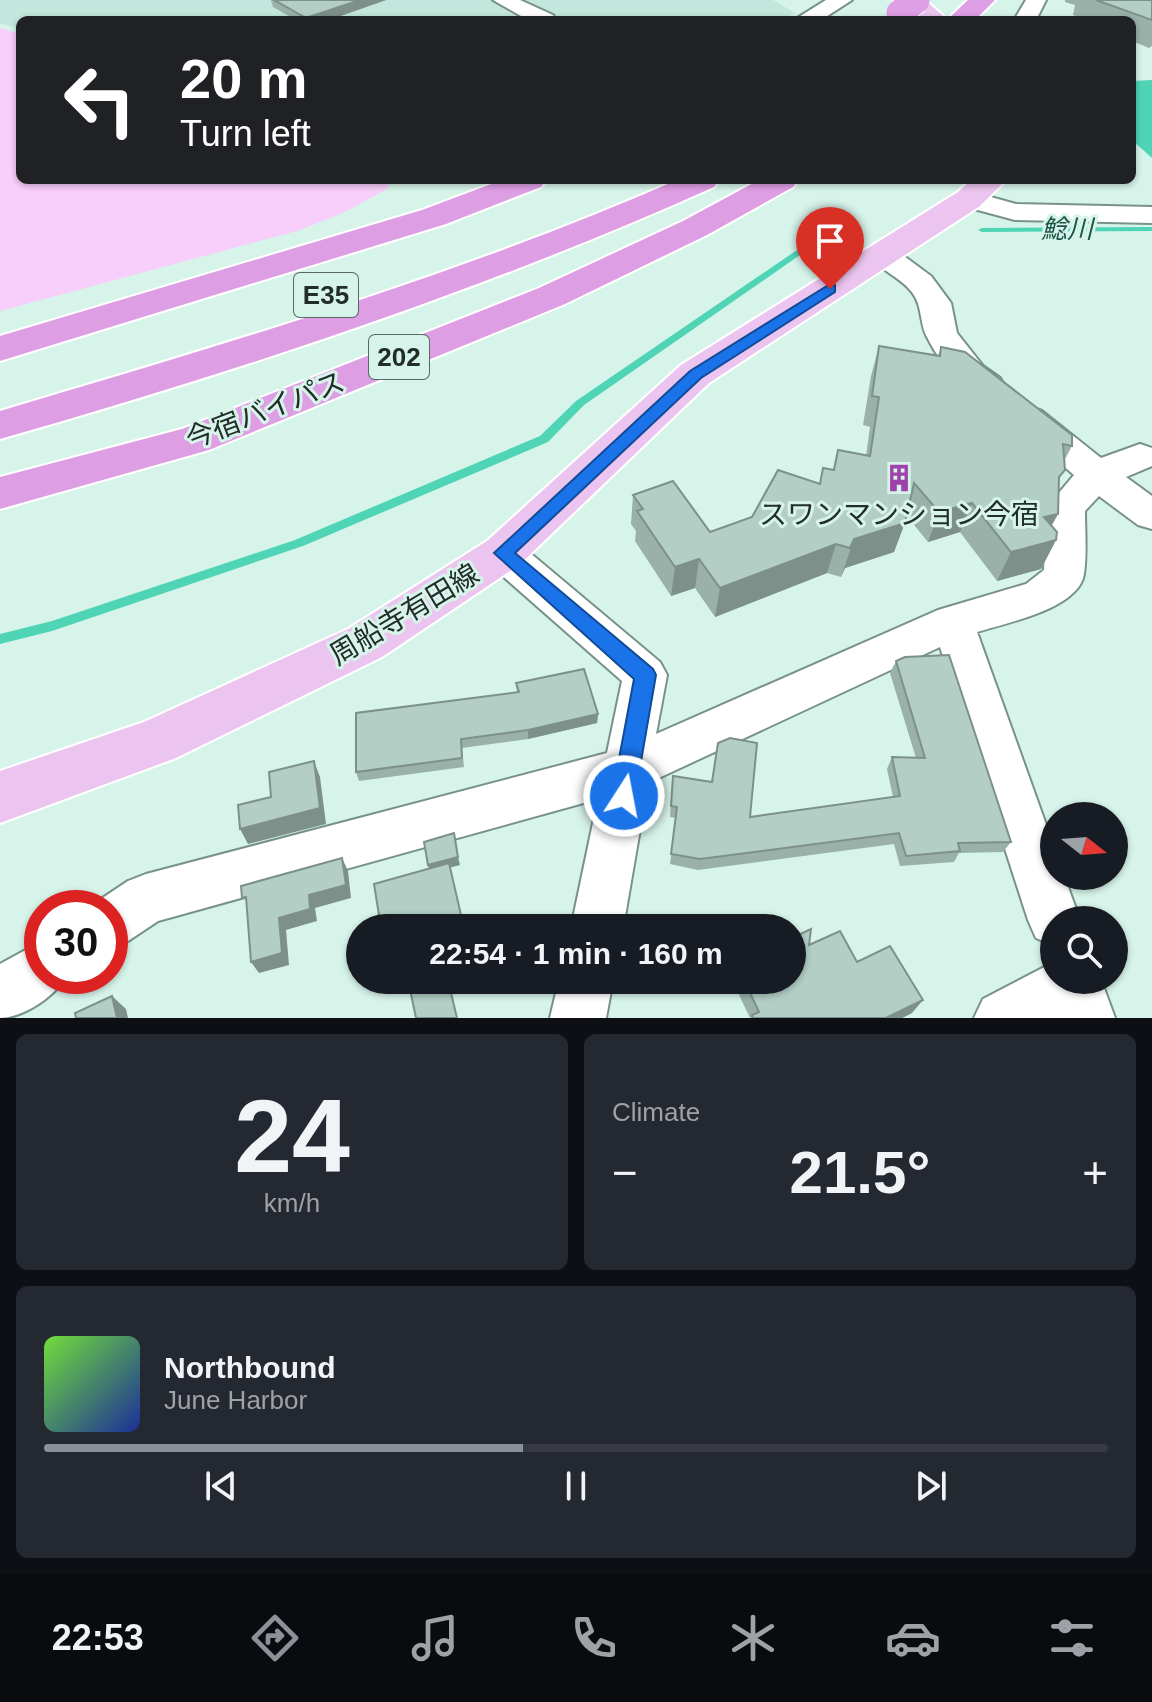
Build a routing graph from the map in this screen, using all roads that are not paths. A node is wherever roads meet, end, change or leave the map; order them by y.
1 (503, 0) edge
2 (842, 0) edge
3 (950, 0) edge
4 (983, 0) edge
5 (1009, 0) edge
6 (903, 8) edge
7 (537, 16) edge
8 (812, 16) edge
9 (924, 16) edge
10 (932, 16) edge
11 (965, 16) edge
12 (995, 16) edge
13 (520, 184) edge
14 (637, 184) edge
15 (694, 184) edge
16 (775, 184) edge
17 (980, 190) edge
18 (1152, 215) edge
19 (883, 254) junction
20 (0, 349) edge
21 (0, 394) edge
22 (0, 425) edge
23 (1140, 457) dead end
24 (1096, 475) junction
25 (0, 493) edge
26 (1152, 515) edge
27 (503, 553) junction
28 (953, 622) junction
29 (629, 769) junction
30 (0, 797) edge
31 (1049, 906) edge
32 (128, 911) edge
33 (600, 914) edge
34 (24, 980) edge
35 (583, 994) edge
36 (1047, 994) edge
37 (1079, 994) edge
38 (0, 995) edge
39 (578, 1018) edge
40 (1002, 1018) edge
41 (1087, 1018) edge

1 - 7 street
2 - 8 street
3 - 10 highway
4 - 11 highway
5 - 12 highway
6 - 9 main road
13 - 20 highway
14 - 21 highway, E35
15 - 22 highway, E35
16 - 25 highway, 今宿バイパス / 202
17 - 18 street
17 - 19 main road, 周船寺有田線
19 - 24 street
19 - 27 main road, 周船寺有田線
23 - 24 street
24 - 26 street
24 - 28 street
27 - 29 street
27 - 30 main road, 周船寺有田線
28 - 29 street
28 - 31 street
29 - 32 street
29 - 33 street
34 - 38 street
35 - 39 street
36 - 40 street
37 - 41 street

